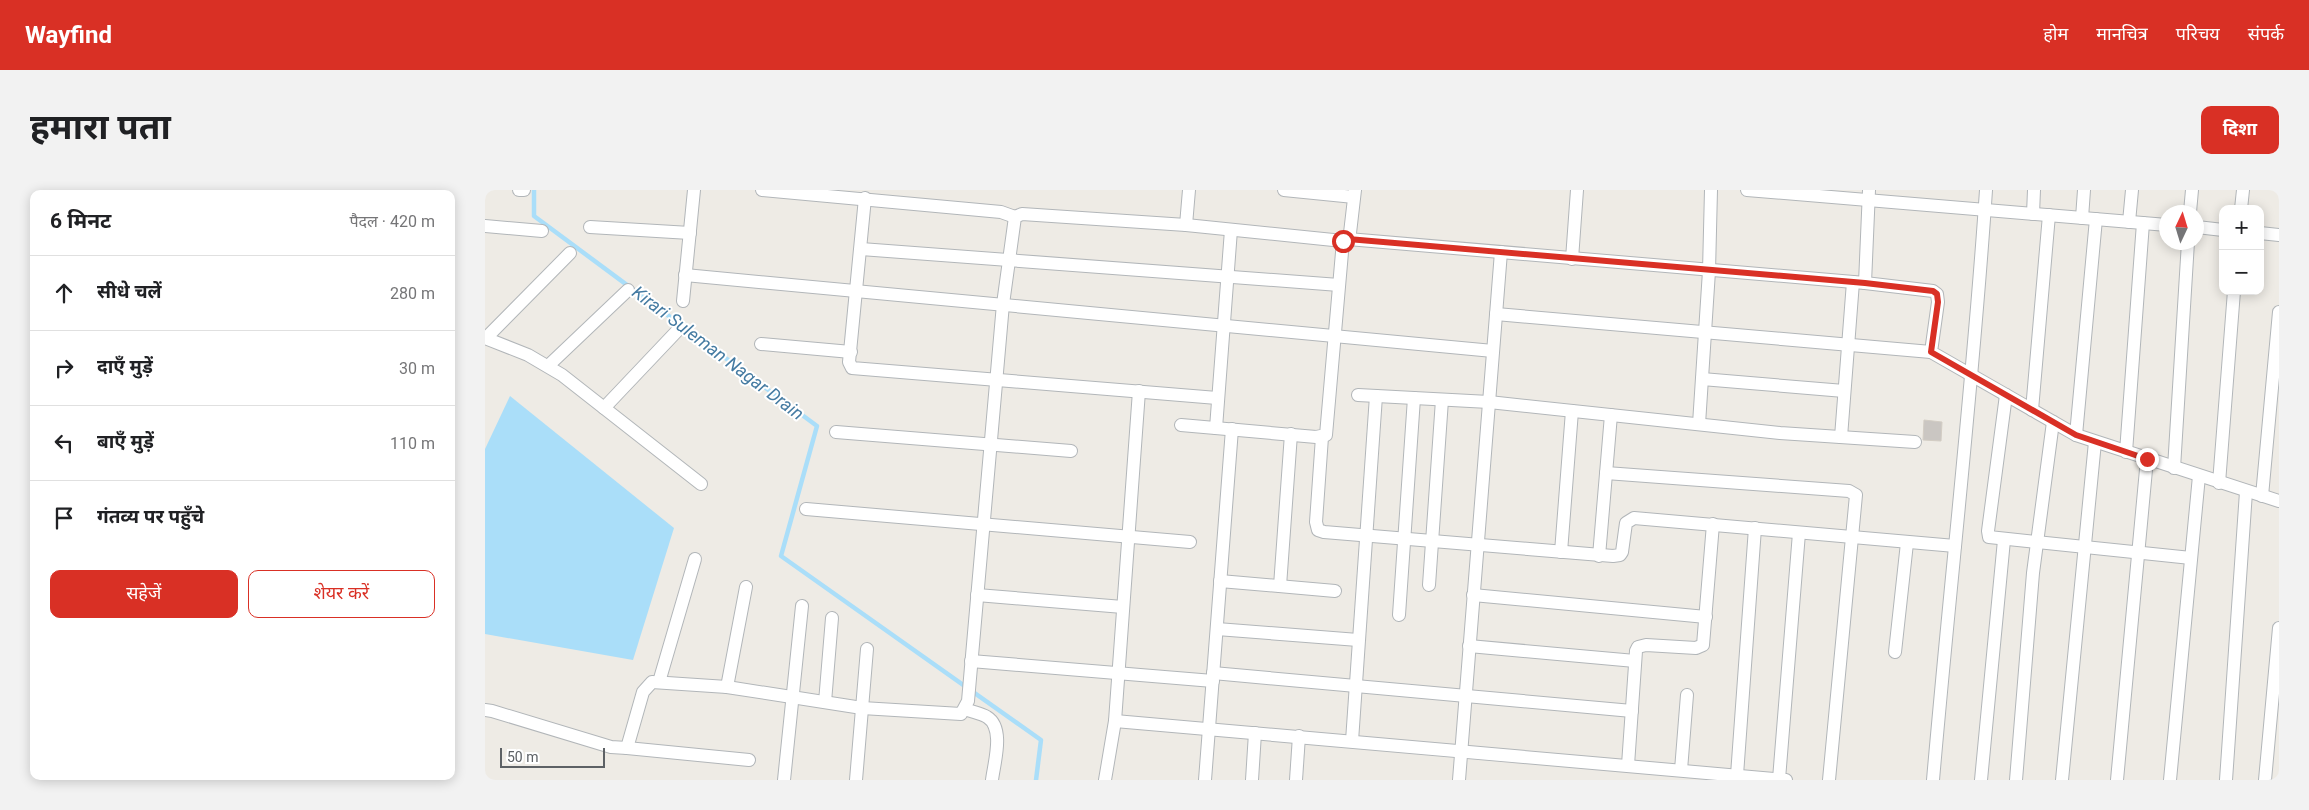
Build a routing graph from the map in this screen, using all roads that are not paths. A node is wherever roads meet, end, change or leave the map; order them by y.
1 (519, 190) edge
2 (524, 190) edge
3 (694, 190) edge
4 (763, 190) edge
5 (1189, 190) edge
6 (1284, 190) edge
7 (1577, 190) edge
8 (1711, 190) edge
9 (1747, 190) edge
10 (1986, 190) edge
11 (2035, 190) edge
12 (2084, 190) edge
13 (2132, 190) edge
14 (2193, 190) edge
15 (2243, 190) edge
16 (809, 192) edge
17 (1354, 193) edge
18 (1868, 195) edge
19 (865, 198) junction
20 (2191, 205) edge
21 (2241, 205) edge
22 (1985, 210) junction
23 (2033, 214) junction
24 (2049, 215) junction
25 (1015, 217) junction
26 (2082, 218) junction
27 (2096, 219) junction
28 (2129, 222) junction
29 (2143, 223) junction
30 (2159, 224) edge
31 (1186, 225) junction
32 (485, 226) edge
33 (590, 226) dead end
34 (2204, 228) edge
35 (1231, 230) junction
36 (2219, 230) edge
37 (541, 231) dead end
38 (690, 233) junction
39 (2264, 233) edge
40 (2279, 235) edge
41 (1346, 240) junction
42 (861, 249) junction
43 (2188, 250) edge
44 (1501, 252) junction
45 (570, 253) dead end
46 (1572, 259) junction
47 (1008, 261) junction
48 (1709, 270) junction
49 (685, 275) junction
50 (1227, 277) junction
51 (1859, 283) junction
52 (1339, 286) junction
53 (628, 290) dead end
54 (858, 290) junction
55 (2234, 295) edge
56 (683, 300) dead end
57 (1003, 304) junction
58 (2279, 312) edge
59 (1496, 314) junction
60 (1223, 326) junction
61 (677, 331) dead end
62 (1706, 333) junction
63 (1335, 336) junction
64 (486, 338) edge
65 (761, 344) dead end
66 (1848, 345) junction
67 (1493, 351) junction
68 (851, 352) junction
69 (1931, 352) junction
70 (548, 366) junction
71 (1973, 376) junction
72 (1702, 379) junction
73 (997, 380) junction
74 (1139, 391) junction
75 (1845, 391) junction
76 (1358, 395) dead end
77 (2006, 395) junction
78 (1376, 396) junction
79 (1217, 398) junction
80 (1413, 398) junction
81 (1442, 400) junction
82 (1489, 402) junction
83 (604, 408) junction
84 (2032, 410) junction
85 (1572, 411) junction
86 (1611, 415) junction
87 (2053, 422) junction
88 (1699, 424) junction
89 (1181, 425) dead end
90 (1216, 428) junction
91 (1232, 429) junction
92 (836, 432) dead end
93 (1291, 434) junction
94 (2076, 435) junction
95 (1322, 437) junction
96 (1841, 437) junction
97 (1915, 442) dead end
98 (2095, 442) junction
99 (991, 445) junction
100 (1071, 451) dead end
101 (2126, 452) junction
102 (2147, 459) junction
103 (2174, 468) junction
104 (1606, 473) junction
105 (2199, 476) junction
106 (2219, 483) junction
107 (701, 484) dead end
108 (2246, 492) junction
109 (2262, 496) junction
110 (2279, 501) edge
111 (806, 509) dead end
112 (984, 524) junction
113 (1713, 524) junction
114 (1755, 528) junction
115 (1799, 533) junction
116 (1366, 535) junction
117 (1128, 536) junction
118 (1853, 537) junction
119 (1404, 538) junction
120 (2003, 540) junction
121 (1433, 541) junction
122 (1190, 542) dead end
123 (2037, 542) junction
124 (1907, 543) junction
125 (1477, 544) junction
126 (1955, 546) junction
127 (2085, 547) junction
128 (1561, 552) junction
129 (2138, 553) junction
130 (1599, 556) junction
131 (2191, 558) junction
132 (695, 559) dead end
133 (1220, 581) junction
134 (1429, 585) dead end
135 (1280, 586) junction
136 (746, 587) dead end
137 (1335, 591) dead end
138 (977, 595) junction
139 (1473, 595) junction
140 (802, 606) dead end
141 (1123, 607) junction
142 (1399, 615) dead end
143 (1706, 617) junction
144 (832, 618) dead end
145 (2279, 628) edge
146 (1217, 629) junction
147 (1358, 640) junction
148 (1469, 646) junction
149 (867, 649) dead end
150 (1895, 652) dead end
151 (1635, 661) junction
152 (971, 666) junction
153 (1118, 673) junction
154 (1213, 677) junction
155 (659, 682) junction
156 (1355, 685) junction
157 (727, 687) junction
158 (1687, 695) dead end
159 (1464, 696) junction
160 (794, 697) junction
161 (825, 702) junction
162 (967, 705) junction
163 (862, 708) junction
164 (485, 710) edge
165 (1632, 712) junction
166 (1115, 721) junction
167 (1209, 729) junction
168 (1255, 732) junction
169 (1299, 736) junction
170 (1351, 741) junction
171 (627, 748) junction
172 (1460, 750) junction
173 (749, 760) dead end
174 (1628, 765) junction
175 (1681, 770) junction
176 (1737, 775) junction
177 (784, 780) edge
178 (856, 780) edge
179 (991, 780) edge
180 (1105, 780) edge
181 (1205, 780) edge
182 (1252, 780) edge
183 (1297, 780) edge
184 (1459, 780) edge
185 (1782, 780) edge
186 (1829, 780) edge
187 (1933, 780) edge
188 (1981, 780) edge
189 (2016, 780) edge
190 (2062, 780) edge
191 (2117, 780) edge
192 (2170, 780) edge
193 (2226, 780) edge
194 (2265, 780) edge

1 - 2 street
3 - 38 street
4 - 16 street
5 - 31 street
6 - 17 street
7 - 46 street
8 - 48 street
9 - 18 street
10 - 22 street
11 - 23 street
12 - 26 street
13 - 28 street
14 - 20 street
15 - 21 street
16 - 19 street
17 - 41 street
18 - 22 street
18 - 51 street
19 - 25 street
19 - 42 street
22 - 23 street
22 - 71 street
23 - 24 street
24 - 26 street
24 - 84 street
25 - 31 street
25 - 47 street
26 - 27 street
27 - 28 street
27 - 94 street
28 - 29 street
29 - 30 street
29 - 101 street
31 - 35 street
32 - 37 street
33 - 38 street
34 - 36 street
35 - 41 street
35 - 50 street
38 - 49 street
39 - 40 street
41 - 44 street
41 - 52 street
42 - 47 street
42 - 54 street
43 - 103 street
44 - 46 street
44 - 59 street
45 - 64 street
46 - 48 street
47 - 50 street
47 - 57 street
48 - 51 street
48 - 62 street
49 - 54 street
49 - 56 street
50 - 52 street
50 - 60 street
51 - 66 street
51 - 69 street
52 - 63 street
53 - 70 street
54 - 57 street
54 - 68 street
55 - 106 street
57 - 60 street
57 - 73 street
58 - 109 street
59 - 62 street
59 - 67 street
60 - 63 street
60 - 79 street
61 - 83 street
62 - 66 street
62 - 72 street
63 - 67 street
63 - 95 street
64 - 70 street
65 - 68 street
66 - 69 street
66 - 75 street
67 - 82 street
68 - 73 street
69 - 71 street
70 - 83 street
71 - 77 street
71 - 126 street
72 - 75 street
72 - 88 street
73 - 74 street
73 - 99 street
74 - 79 street
74 - 117 street
75 - 96 street
76 - 78 street
77 - 84 street
77 - 120 street
78 - 80 street
78 - 116 street
79 - 90 street
80 - 81 street
80 - 119 street
81 - 82 street
81 - 121 street
82 - 85 street
82 - 125 street
83 - 107 street
84 - 87 street
85 - 86 street
85 - 128 street
86 - 88 street
86 - 104 street
87 - 94 street
87 - 123 street
88 - 96 street
89 - 90 street
90 - 91 street
91 - 93 street
91 - 133 street
92 - 99 street
93 - 95 street
93 - 135 street
94 - 98 street
95 - 116 street
96 - 97 street
98 - 101 street
98 - 127 street
99 - 100 street
99 - 112 street
101 - 102 street
102 - 103 street
102 - 129 street
103 - 105 street
104 - 118 street
104 - 130 street
105 - 106 street
105 - 131 street
106 - 108 street
108 - 109 street
108 - 193 street
109 - 110 street
111 - 112 street
112 - 117 street
112 - 138 street
113 - 114 street
113 - 130 street
113 - 143 street
114 - 115 street
114 - 176 street
115 - 118 street
115 - 185 street
116 - 119 street
116 - 147 street
117 - 122 street
117 - 141 street
118 - 124 street
118 - 186 street
119 - 121 street
119 - 142 street
120 - 123 street
120 - 188 street
121 - 125 street
121 - 134 street
123 - 127 street
123 - 189 street
124 - 126 street
124 - 150 street
125 - 128 street
125 - 139 street
126 - 187 street
127 - 129 street
127 - 190 street
128 - 130 street
129 - 131 street
129 - 191 street
131 - 192 street
132 - 155 street
133 - 135 street
133 - 146 street
135 - 137 street
136 - 157 street
138 - 141 street
138 - 152 street
139 - 143 street
139 - 148 street
140 - 160 street
141 - 153 street
143 - 151 street
144 - 161 street
145 - 194 street
146 - 147 street
146 - 154 street
147 - 156 street
148 - 151 street
148 - 159 street
149 - 163 street
151 - 165 street
152 - 153 street
152 - 162 street
153 - 154 street
153 - 166 street
154 - 156 street
154 - 167 street
155 - 157 street
155 - 171 street
156 - 159 street
156 - 170 street
157 - 160 street
158 - 175 street
159 - 165 street
159 - 172 street
160 - 161 street
160 - 177 street
161 - 163 street
162 - 163 street
162 - 179 street
163 - 178 street
164 - 171 street
165 - 174 street
166 - 167 street
166 - 180 street
167 - 168 street
167 - 181 street
168 - 169 street
168 - 182 street
169 - 170 street
169 - 183 street
170 - 172 street
171 - 173 street
172 - 174 street
172 - 184 street
174 - 175 street
175 - 176 street
176 - 185 street

